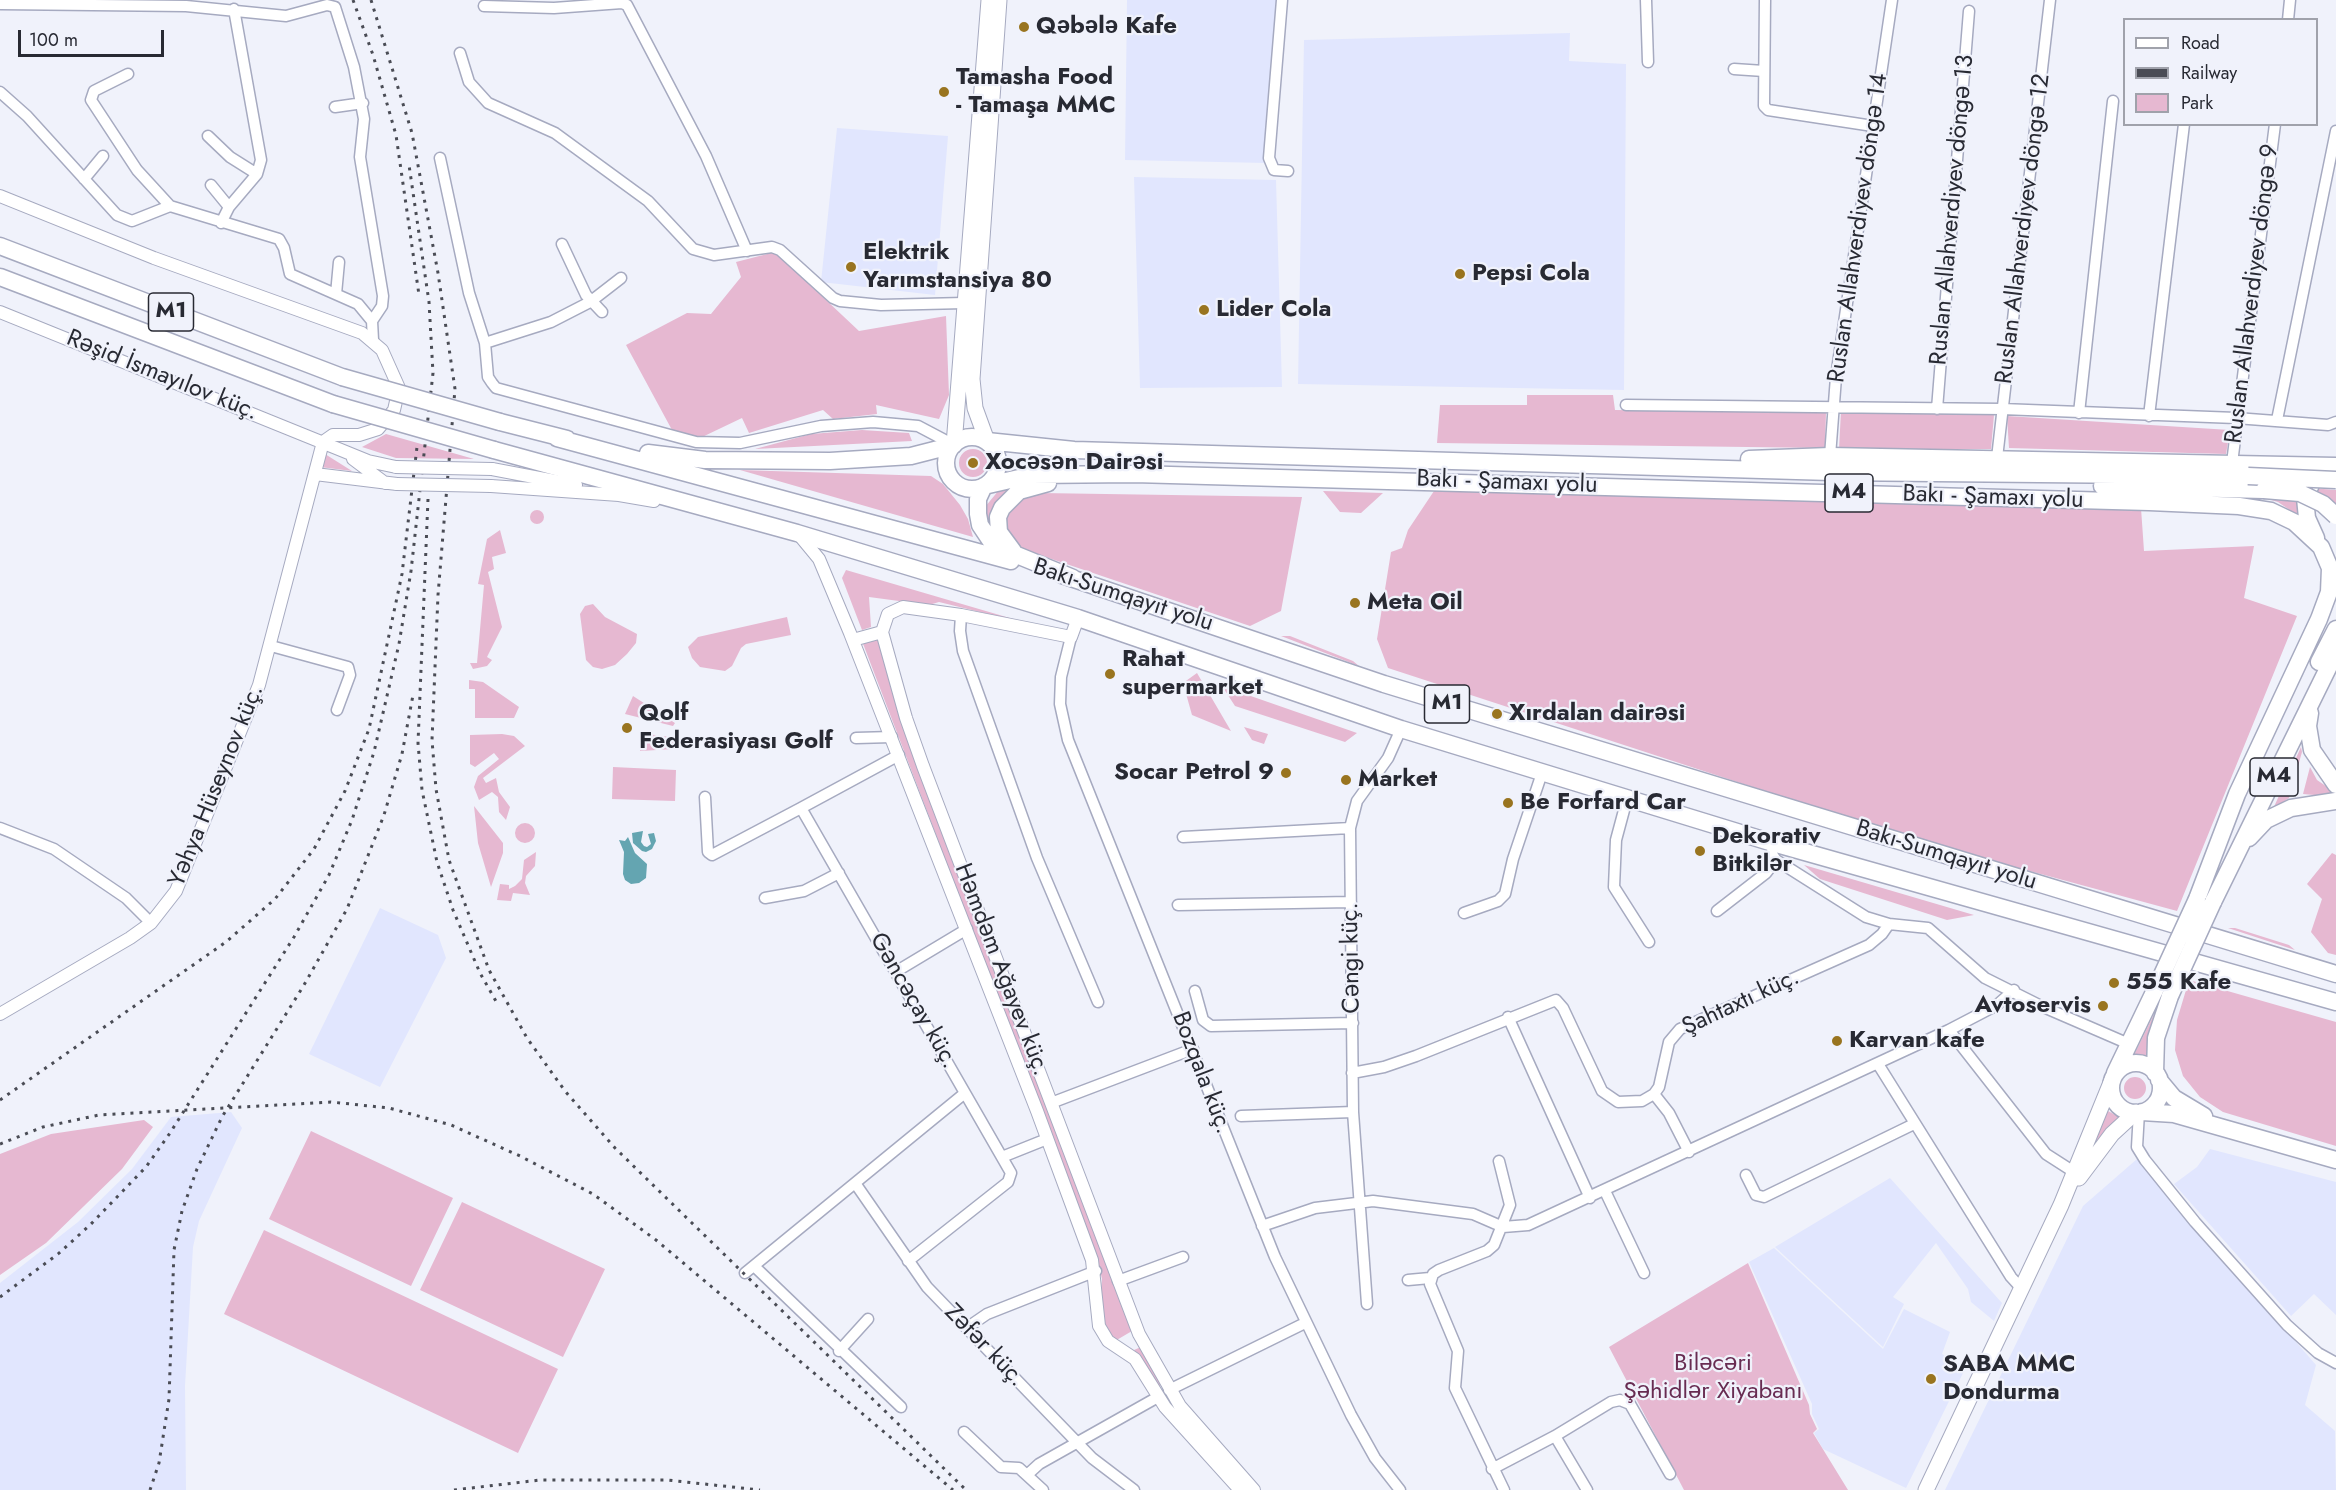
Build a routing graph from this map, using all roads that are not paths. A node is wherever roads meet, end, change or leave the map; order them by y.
1 (988, 0) edge
2 (999, 0) edge
3 (1282, 0) edge
4 (1646, 0) edge
5 (1765, 0) edge
6 (1892, 0) edge
7 (2050, 0) edge
8 (2290, 0) edge
9 (134, 3) edge
10 (0, 4) edge
11 (484, 6) dead end
12 (234, 9) junction
13 (1969, 11) dead end
14 (2288, 18) edge
15 (460, 53) dead end
16 (1647, 62) dead end
17 (1734, 69) dead end
18 (1764, 71) junction
19 (128, 74) dead end
20 (0, 92) edge
21 (2113, 101) dead end
22 (363, 103) junction
23 (334, 107) dead end
24 (1874, 126) junction
25 (2184, 126) edge
26 (2275, 126) edge
27 (2336, 131) edge
28 (208, 136) dead end
29 (103, 156) dead end
30 (440, 158) dead end
31 (1288, 171) dead end
32 (257, 174) junction
33 (84, 179) junction
34 (211, 185) dead end
35 (0, 196) edge
36 (170, 206) junction
37 (229, 207) junction
38 (221, 223) junction
39 (562, 244) dead end
40 (0, 246) edge
41 (747, 251) junction
42 (339, 262) dead end
43 (0, 277) edge
44 (621, 278) dead end
45 (336, 294) junction
46 (590, 302) junction
47 (964, 303) junction
48 (0, 312) edge
49 (602, 312) dead end
50 (372, 321) junction
51 (373, 340) junction
52 (485, 343) junction
53 (1626, 405) dead end
54 (1833, 405) junction
55 (1937, 409) junction
56 (2002, 409) junction
57 (2079, 413) junction
58 (2149, 416) junction
59 (2236, 418) junction
60 (2277, 420) junction
61 (2336, 422) edge
62 (557, 438) junction
63 (987, 441) junction
64 (323, 442) junction
65 (954, 445) junction
66 (341, 450) junction
67 (1997, 458) junction
68 (2232, 463) junction
69 (1831, 464) junction
70 (2336, 466) edge
71 (315, 474) junction
72 (1134, 474) junction
73 (2336, 480) edge
74 (391, 484) junction
75 (984, 486) junction
76 (619, 495) junction
77 (725, 513) junction
78 (2336, 516) edge
79 (797, 533) junction
80 (2321, 547) junction
81 (1018, 555) junction
82 (1073, 578) junction
83 (961, 615) junction
84 (1078, 618) junction
85 (2336, 629) edge
86 (882, 632) junction
87 (1071, 637) junction
88 (853, 640) junction
89 (271, 646) junction
90 (2336, 652) edge
91 (2312, 702) junction
92 (337, 710) dead end
93 (1401, 729) junction
94 (892, 737) junction
95 (856, 738) dead end
96 (899, 755) junction
97 (1542, 773) junction
98 (2336, 784) edge
99 (705, 797) dead end
100 (1627, 799) junction
101 (2336, 801) edge
102 (801, 808) junction
103 (0, 828) edge
104 (1350, 828) junction
105 (1183, 837) dead end
106 (1773, 843) junction
107 (1776, 860) junction
108 (2232, 860) junction
109 (839, 873) junction
110 (765, 898) dead end
111 (2205, 900) junction
112 (1351, 902) junction
113 (1178, 905) dead end
114 (1717, 911) dead end
115 (1464, 913) dead end
116 (151, 923) junction
117 (1889, 924) junction
118 (967, 928) junction
119 (1649, 942) dead end
120 (897, 971) junction
121 (2335, 974) edge
122 (2014, 990) junction
123 (1195, 991) dead end
124 (2163, 993) junction
125 (1098, 1002) dead end
126 (2336, 1002) edge
127 (0, 1014) edge
128 (1508, 1017) junction
129 (1353, 1023) junction
130 (1949, 1030) junction
131 (2129, 1044) junction
132 (1193, 1048) junction
133 (1878, 1064) junction
134 (1352, 1073) junction
135 (2157, 1076) junction
136 (2113, 1078) junction
137 (965, 1093) junction
138 (1654, 1094) junction
139 (1051, 1103) junction
140 (1353, 1112) junction
141 (2139, 1112) junction
142 (1241, 1116) dead end
143 (1914, 1124) junction
144 (2229, 1128) junction
145 (1047, 1139) junction
146 (1689, 1152) junction
147 (1002, 1157) junction
148 (2336, 1160) edge
149 (1498, 1161) dead end
150 (2074, 1172) junction
151 (1746, 1175) dead end
152 (855, 1183) junction
153 (1605, 1191) junction
154 (1590, 1198) junction
155 (1360, 1201) junction
156 (2061, 1205) junction
157 (1262, 1226) junction
158 (1503, 1227) junction
159 (1183, 1257) dead end
160 (908, 1261) junction
161 (1095, 1271) junction
162 (1644, 1274) dead end
163 (1430, 1278) junction
164 (1408, 1280) dead end
165 (1118, 1281) junction
166 (2021, 1288) junction
167 (1367, 1304) dead end
168 (868, 1319) dead end
169 (1305, 1323) junction
170 (968, 1327) junction
171 (839, 1351) junction
172 (2336, 1363) edge
173 (1169, 1390) junction
174 (1158, 1397) junction
175 (901, 1407) dead end
176 (964, 1432) dead end
177 (1555, 1436) junction
178 (1078, 1443) junction
179 (1492, 1469) junction
180 (1670, 1474) dead end
181 (1027, 1475) junction
182 (1043, 1490) edge
183 (1134, 1490) edge
184 (1240, 1490) edge
185 (1254, 1490) edge
186 (1400, 1490) edge
187 (1504, 1490) edge
188 (1587, 1490) edge
189 (1926, 1490) edge

1 - 47 main road
2 - 63 main road
3 - 31 street
4 - 16 street
5 - 18 street
6 - 24 street, Ruslan Allahverdiyev döngə 14
7 - 56 street, Ruslan Allahverdiyev döngə 12
8 - 14 street
9 - 10 street
9 - 12 street
11 - 41 street
12 - 22 street
12 - 32 street
13 - 55 street, Ruslan Allahverdiyev döngə 13
15 - 41 street
17 - 18 street
18 - 24 street
19 - 36 street
20 - 33 street
21 - 57 street
22 - 23 street
22 - 50 street
24 - 54 street, Ruslan Allahverdiyev döngə 14
25 - 58 street
26 - 59 street, Ruslan Allahverdiyev döngə 9
27 - 60 street
28 - 32 street
29 - 33 street
30 - 52 street
32 - 37 street
33 - 36 street
34 - 37 street
35 - 51 street
36 - 38 street
37 - 38 street
38 - 45 street
39 - 46 street
40 - 62 highway, M1, bridge
41 - 47 street
42 - 45 street
43 - 77 highway, Bakı-Sumqayıt yolu / M1, bridge
44 - 46 street
45 - 50 street
46 - 49 street
46 - 52 street
47 - 65 main road
48 - 64 street, Rəşid İsmayılov küç.
50 - 51 street
51 - 64 street
52 - 65 street
53 - 54 street
54 - 55 street
54 - 69 street, Ruslan Allahverdiyev döngə 14
55 - 56 street
56 - 57 street
56 - 67 street, Ruslan Allahverdiyev döngə 12
57 - 58 street
58 - 59 street
59 - 60 street
59 - 68 street, Ruslan Allahverdiyev döngə 9
60 - 61 street
62 - 65 highway
62 - 82 highway, Bakı-Sumqayıt yolu / M1
63 - 65 highway
63 - 69 highway, Bakı - Şamaxı yolu / M4
63 - 75 highway
64 - 66 street, Rəşid İsmayılov küç.
64 - 71 street, Yəhya Hüseynov küç.
65 - 75 highway
66 - 74 street
66 - 76 street, bridge
67 - 68 highway, Bakı - Şamaxı yolu / M4
67 - 69 highway, Bakı - Şamaxı yolu / M4
68 - 70 highway, Bakı - Şamaxı yolu / M4
69 - 73 highway, Bakı - Şamaxı yolu / M4, bridge
69 - 78 highway, bridge
70 - 80 highway
71 - 74 street
71 - 89 street, Yəhya Hüseynov küç.
72 - 75 highway, Bakı - Şamaxı yolu / M4
72 - 80 highway, Bakı - Şamaxı yolu / M4
72 - 81 highway
74 - 76 street, bridge
75 - 81 highway
76 - 77 street
77 - 79 highway, Bakı-Sumqayıt yolu / M1
79 - 84 highway, Bakı-Sumqayıt yolu / M1
79 - 88 street
80 - 111 highway, M4
81 - 82 highway
82 - 121 highway, Bakı-Sumqayıt yolu / M1
83 - 86 street
83 - 87 street
83 - 125 street
84 - 87 street
84 - 93 highway, Bakı-Sumqayıt yolu / M1
85 - 108 highway
86 - 88 street
86 - 139 street, Həmdəm Ağayev küç.
87 - 132 street, Bozqala küç.
88 - 94 street
89 - 92 street
89 - 116 street, Yəhya Hüseynov küç.
90 - 91 highway, M4
91 - 98 highway
91 - 108 highway, M4
93 - 97 highway, Bakı-Sumqayıt yolu / M1
93 - 104 street, Cəngi küç.
94 - 95 street
94 - 96 street
96 - 102 street
96 - 118 street
97 - 100 highway, Bakı-Sumqayıt yolu / M1
97 - 115 street
99 - 102 street
100 - 106 highway, Bakı-Sumqayıt yolu / M1
100 - 119 street
101 - 108 highway
102 - 109 street, Gəncəçay küç.
103 - 116 street
104 - 105 street
104 - 112 street, Cəngi küç.
106 - 107 street
106 - 126 highway, Bakı-Sumqayıt yolu / M1
107 - 114 street
107 - 117 street
108 - 111 highway, M4
109 - 110 street
109 - 120 street, Gəncəçay küç.
111 - 124 highway, bridge
112 - 113 street
112 - 129 street, Cəngi küç.
116 - 127 street, Yəhya Hüseynov küç.
117 - 122 street
117 - 138 street, Şahtaxtı küç.
118 - 120 street
118 - 145 street
120 - 137 street, Gəncəçay küç.
122 - 130 street
122 - 131 street
123 - 129 street
124 - 131 highway
124 - 135 highway
128 - 134 street
128 - 138 street
128 - 154 street
129 - 134 street, Cəngi küç.
130 - 133 street
130 - 150 street
131 - 136 highway
132 - 139 street
132 - 157 street, Bozqala küç.
133 - 143 street
133 - 146 street
134 - 140 street, Cəngi küç.
135 - 136 highway
135 - 141 highway
135 - 144 highway
136 - 141 highway
136 - 150 main road
137 - 147 street, Gəncəçay küç.
137 - 152 street
138 - 146 street
139 - 165 street, Həmdəm Ağayev küç.
140 - 142 street
140 - 155 street, Cəngi küç.
141 - 144 highway
141 - 156 main road
141 - 172 street
143 - 151 street
143 - 166 street
144 - 148 highway
145 - 147 street
145 - 161 street
146 - 153 street
147 - 160 street, Gəncəçay küç.
149 - 158 street
150 - 156 main road
152 - 160 street, Zəfər küç.
152 - 171 street
153 - 154 street
153 - 162 street
154 - 158 street
155 - 157 street
155 - 158 street
155 - 167 street, Cəngi küç.
156 - 166 main road
157 - 169 street, Bozqala küç.
158 - 163 street
159 - 165 street
160 - 170 street, Zəfər küç.
161 - 170 street
161 - 174 street
163 - 164 street
163 - 179 street
165 - 173 street, Həmdəm Ağayev küç.
166 - 189 main road
168 - 171 street
169 - 173 street
169 - 186 street, Bozqala küç.
170 - 178 street, Zəfər küç.
171 - 175 street
173 - 174 street
173 - 185 street, Həmdəm Ağayev küç.
174 - 178 street
174 - 184 street
176 - 181 street
177 - 179 street
177 - 180 street
177 - 188 street
178 - 181 street
178 - 183 street, Zəfər küç.
179 - 187 street
181 - 182 street

